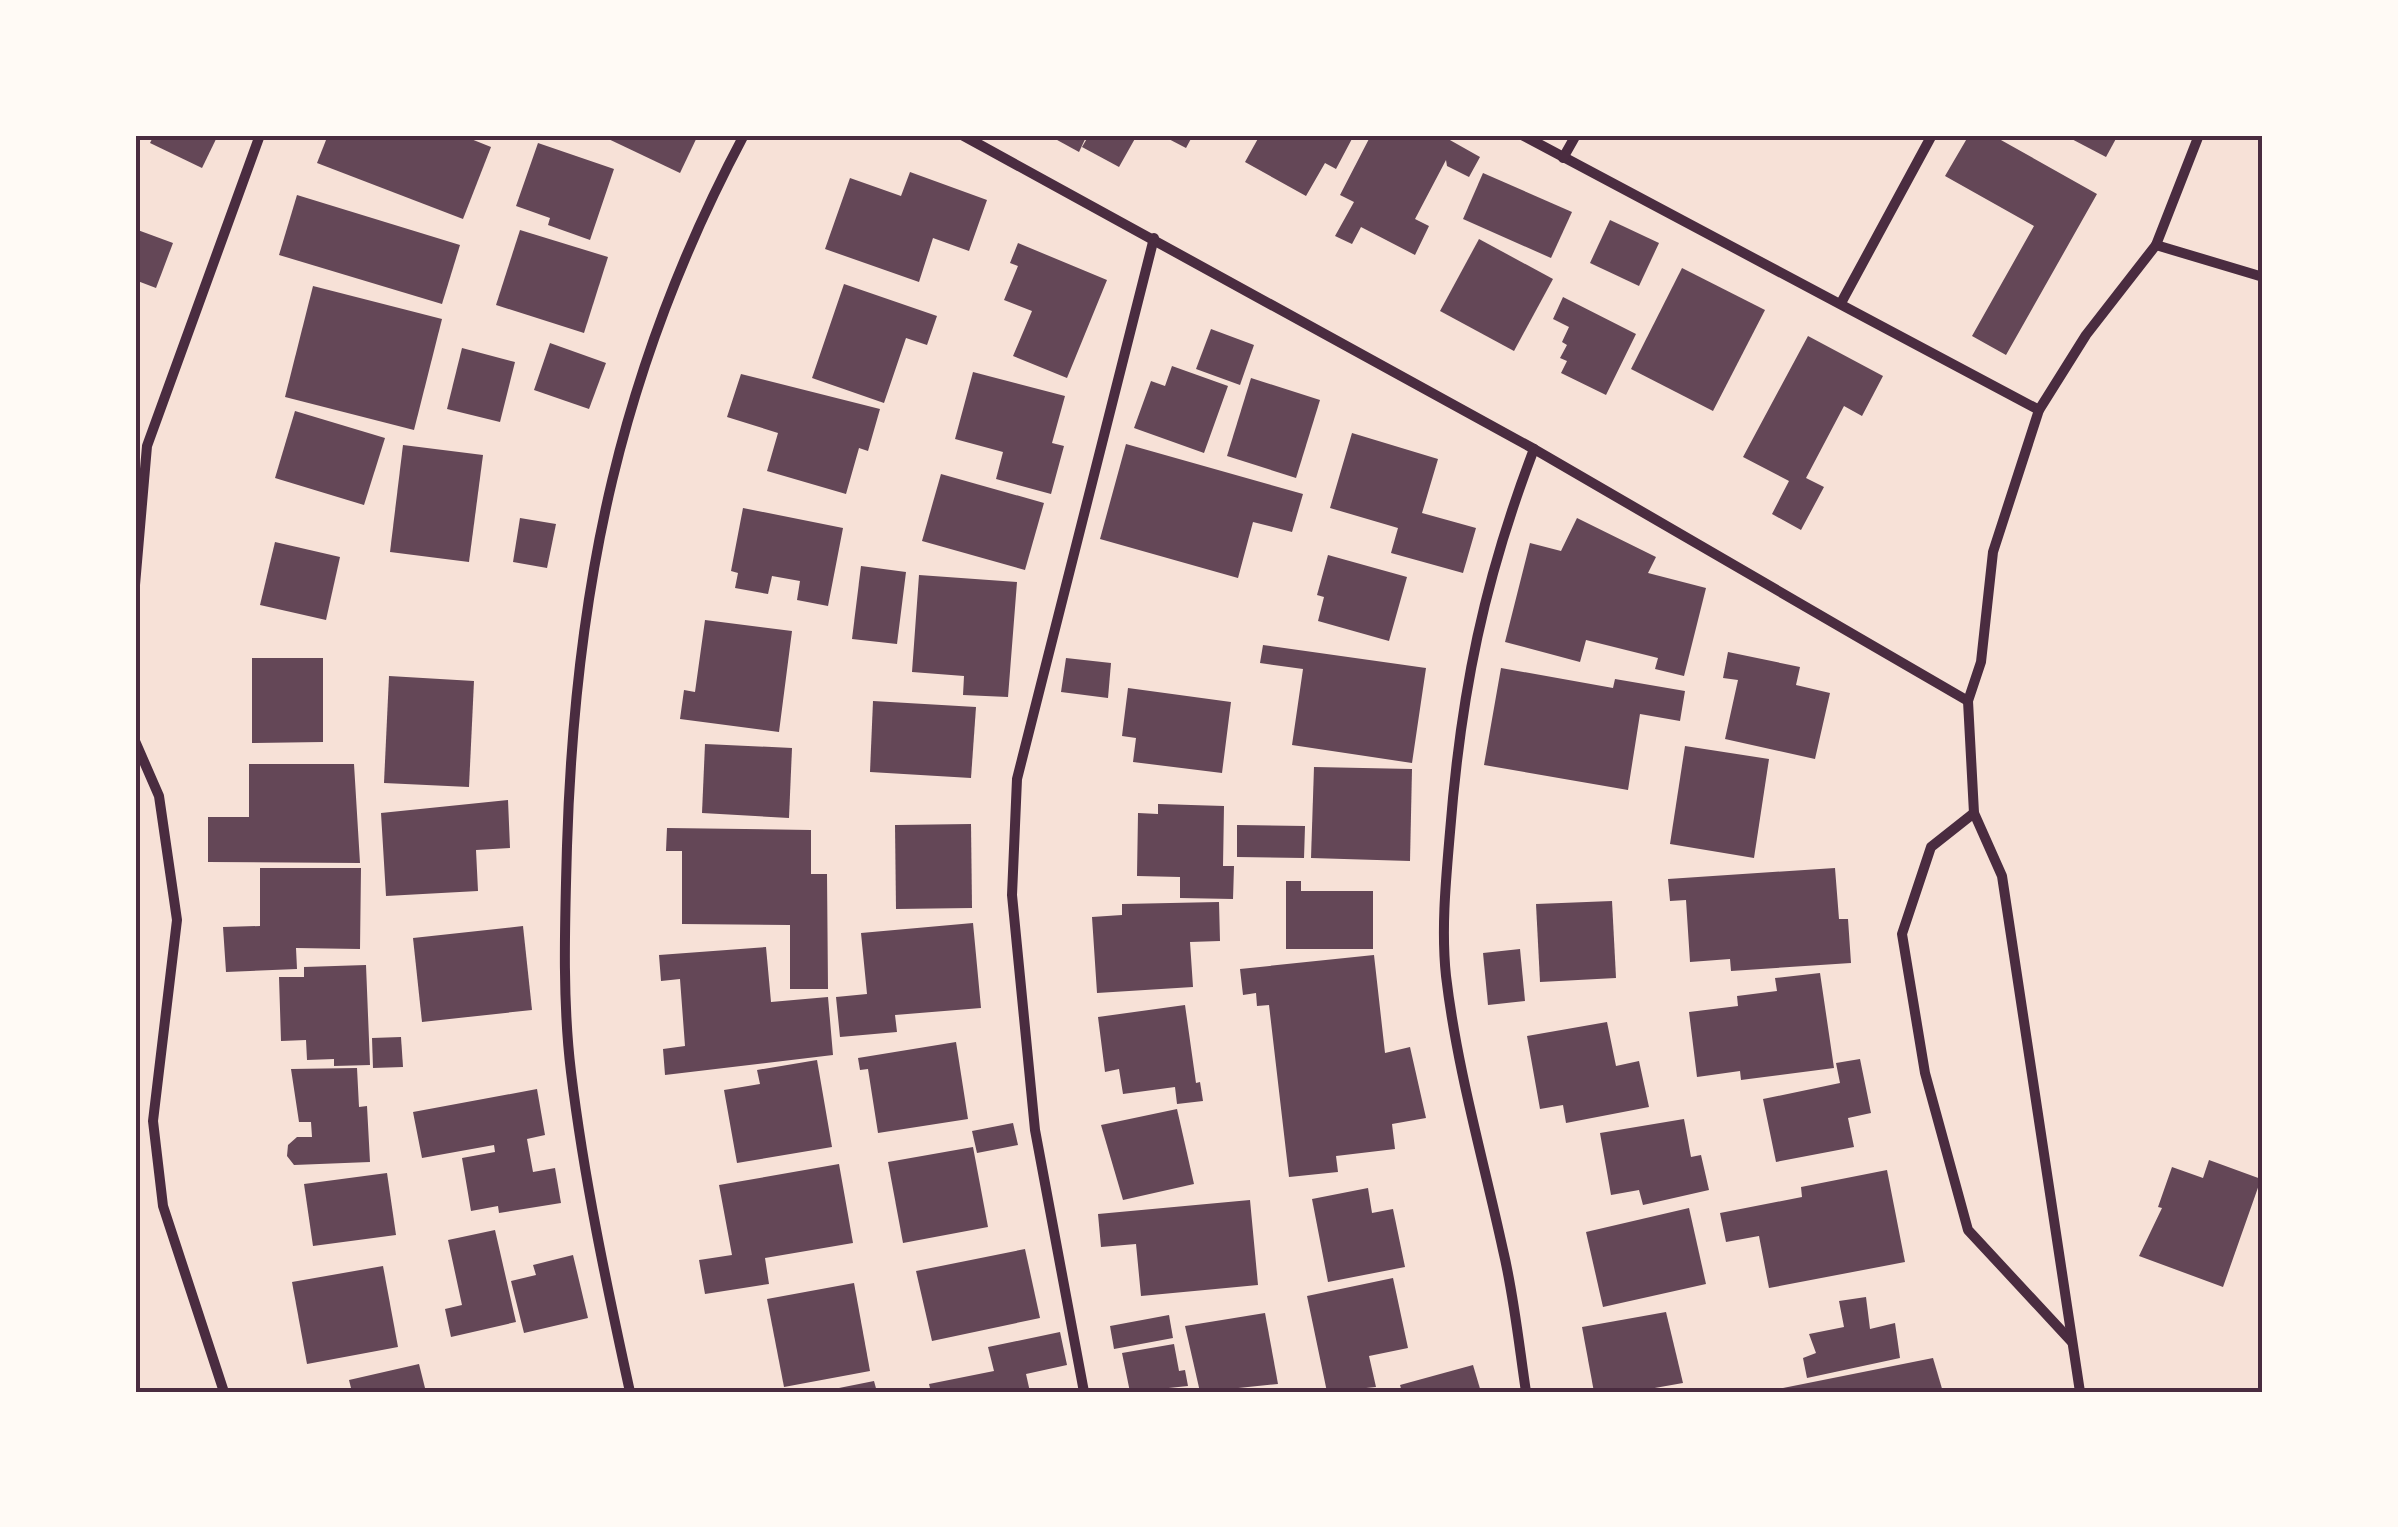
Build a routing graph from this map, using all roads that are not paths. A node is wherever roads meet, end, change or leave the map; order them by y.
1 (260, 135) edge
2 (744, 135) edge
3 (962, 135) edge
4 (1522, 135) edge
5 (1576, 135) edge
6 (1932, 135) edge
7 (2200, 135) edge
8 (1564, 158) junction
9 (1154, 238) junction
10 (2156, 245) junction
11 (2263, 277) edge
12 (1841, 303) junction
13 (2040, 410) junction
14 (1534, 449) junction
15 (135, 585) edge
16 (1968, 701) junction
17 (135, 740) edge
18 (1974, 813) junction
19 (2072, 1342) junction
20 (224, 1392) edge
21 (630, 1392) edge
22 (1084, 1392) edge
23 (1526, 1392) edge
24 (2080, 1392) edge

1 - 15 street
2 - 21 street
3 - 9 street
4 - 8 street
5 - 8 street
6 - 12 street
7 - 10 street
8 - 12 street
9 - 14 street
9 - 22 street
10 - 11 street
10 - 13 street
12 - 13 street
13 - 16 street
14 - 16 street
14 - 23 street
16 - 18 street
17 - 20 street
18 - 19 street
18 - 19 street
19 - 24 street

